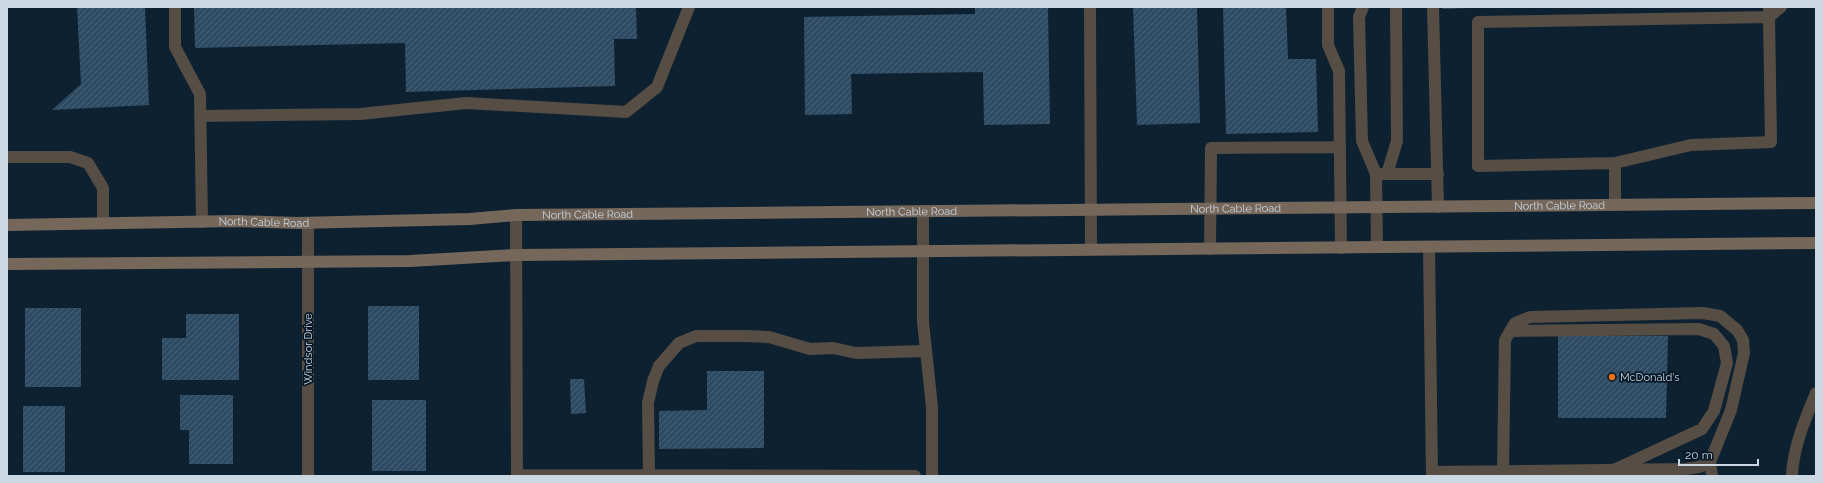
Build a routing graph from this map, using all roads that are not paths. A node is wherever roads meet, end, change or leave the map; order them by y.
1 (175, 7) edge
2 (689, 7) edge
3 (1090, 7) edge
4 (1328, 7) edge
5 (1363, 7) edge
6 (1396, 7) edge
7 (1433, 7) edge
8 (1781, 7) edge
9 (1769, 12) edge
10 (200, 116) junction
11 (1339, 147) junction
12 (7, 157) edge
13 (1615, 164) junction
14 (1381, 174) junction
15 (1438, 174) junction
16 (1816, 203) edge
17 (1615, 205) junction
18 (1377, 207) junction
19 (1438, 207) junction
20 (1340, 208) junction
21 (1210, 209) junction
22 (1091, 210) junction
23 (922, 211) junction
24 (516, 215) junction
25 (202, 222) junction
26 (103, 223) junction
27 (308, 223) junction
28 (7, 225) edge
29 (1816, 243) edge
30 (1377, 247) junction
31 (1429, 247) junction
32 (1341, 248) junction
33 (1092, 249) junction
34 (1210, 249) junction
35 (922, 251) junction
36 (516, 255) junction
37 (307, 263) junction
38 (7, 264) edge
39 (1510, 331) junction
40 (925, 351) junction
41 (1816, 393) edge
42 (1710, 462) junction
43 (1614, 470) junction
44 (1503, 471) junction
45 (1432, 474) edge
46 (517, 475) edge
47 (649, 475) junction
48 (308, 476) edge
49 (806, 476) edge
50 (915, 476) edge
51 (932, 476) edge
52 (1712, 476) edge
53 (1792, 476) edge

1 - 10 street
2 - 10 street
3 - 22 street
4 - 11 street
5 - 14 street
6 - 14 street
7 - 15 street
8 - 9 street
9 - 13 street
9 - 13 street
10 - 25 street
11 - 20 street
11 - 21 street
12 - 26 street
13 - 17 street
14 - 15 street
14 - 18 street
15 - 19 street
16 - 17 street, North Cable Road
17 - 19 street, North Cable Road
18 - 19 street, North Cable Road
18 - 20 street, North Cable Road
18 - 30 street
20 - 21 street, North Cable Road
20 - 32 street
21 - 22 street, North Cable Road
21 - 34 street
22 - 23 street, North Cable Road
22 - 33 street
23 - 24 street, North Cable Road
23 - 35 street
24 - 27 street, North Cable Road
24 - 36 street
25 - 26 street, North Cable Road
25 - 27 street, North Cable Road
26 - 28 street, North Cable Road
27 - 37 street, Windsor Drive
29 - 31 street
30 - 31 street
30 - 32 street
31 - 45 street
32 - 34 street
33 - 34 street
33 - 35 street
35 - 36 street
35 - 40 street
36 - 37 street
36 - 46 street
37 - 38 street
37 - 48 street, Windsor Drive
39 - 42 street
39 - 43 street
39 - 44 street
40 - 47 street
40 - 51 street
41 - 53 street
42 - 43 street
42 - 52 street
43 - 44 street
44 - 45 street
46 - 47 street
47 - 49 street
49 - 50 street

